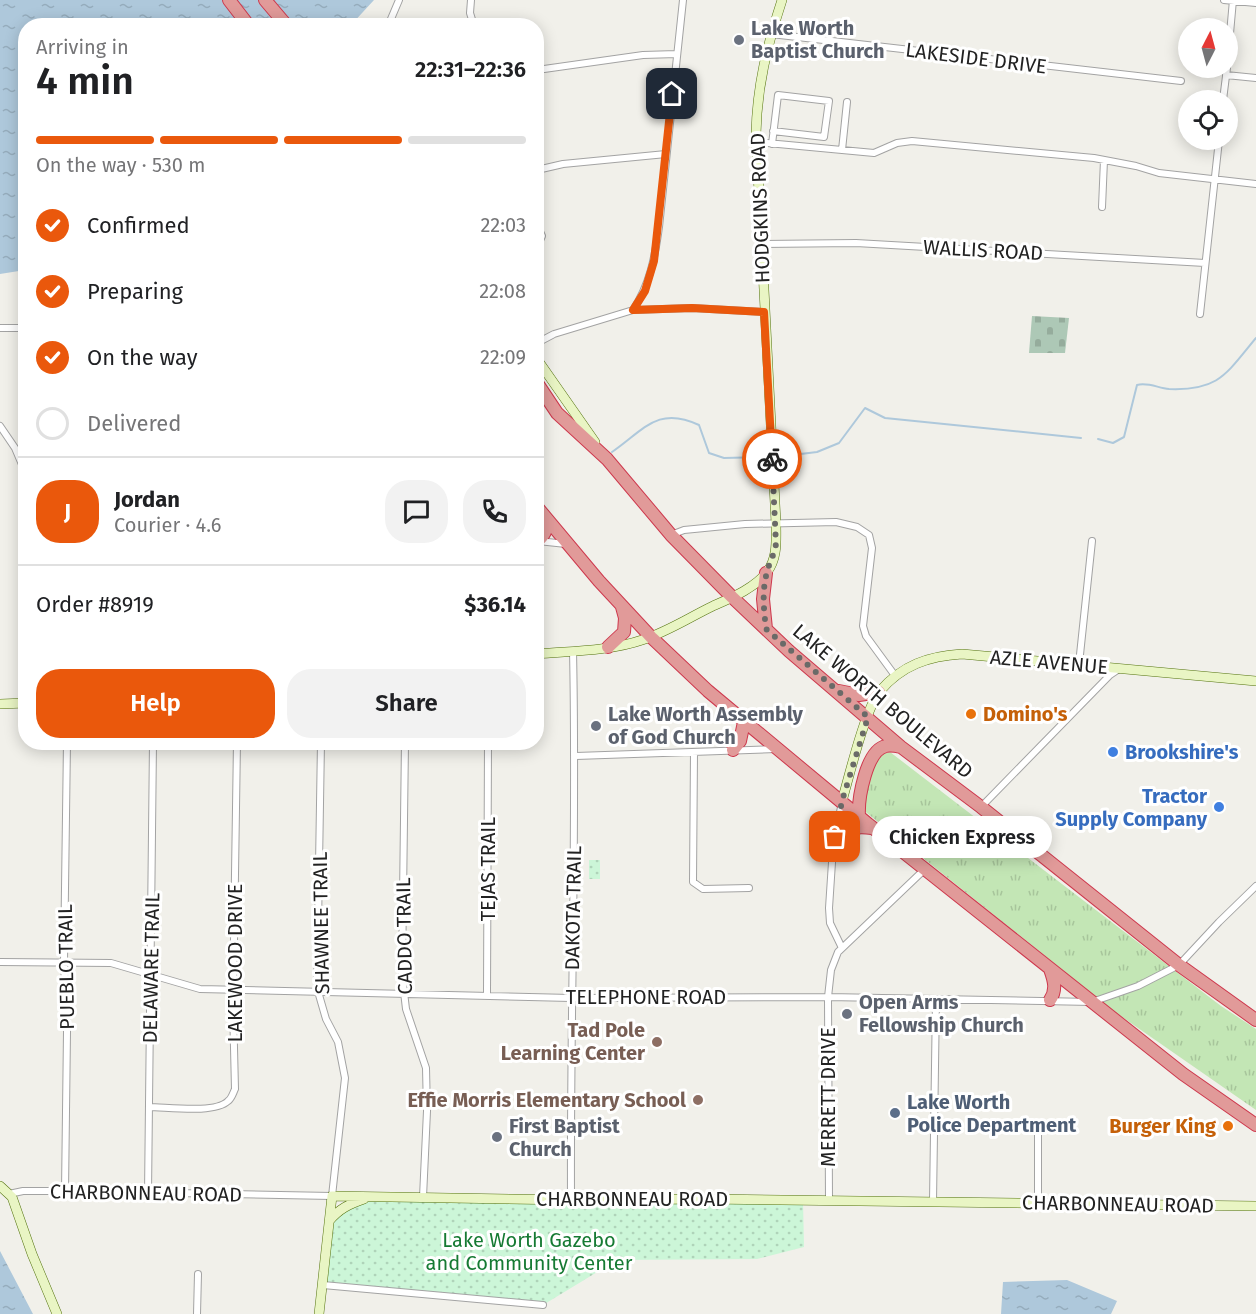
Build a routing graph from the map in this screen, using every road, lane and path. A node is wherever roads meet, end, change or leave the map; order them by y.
1 (229, 0) edge
2 (265, 0) edge
3 (399, 0) edge
4 (471, 0) edge
5 (683, 0) edge
6 (782, 0) edge
7 (1224, 0) edge
8 (1232, 1) edge
9 (1256, 3) edge
10 (243, 18) edge
11 (280, 18) edge
12 (391, 18) edge
13 (472, 18) edge
14 (1231, 18) edge
15 (770, 34) junction
16 (676, 54) junction
17 (544, 69) edge
18 (1238, 76) edge
19 (1256, 78) edge
20 (1181, 81) dead end
21 (847, 102) dead end
22 (773, 131) junction
23 (757, 142) junction
24 (772, 144) junction
25 (842, 150) junction
26 (1218, 150) edge
27 (666, 154) junction
28 (1104, 160) junction
29 (544, 168) edge
30 (1215, 178) junction
31 (1256, 184) edge
32 (1102, 207) dead end
33 (761, 244) junction
34 (1205, 263) junction
35 (633, 310) junction
36 (764, 312) junction
37 (1200, 314) dead end
38 (0, 328) edge
39 (18, 328) edge
40 (544, 339) edge
41 (544, 369) edge
42 (544, 394) edge
43 (0, 426) edge
44 (18, 455) edge
45 (607, 459) junction
46 (544, 516) edge
47 (546, 518) junction
48 (776, 523) junction
49 (544, 535) edge
50 (671, 535) junction
51 (1092, 541) dead end
52 (544, 542) edge
53 (567, 544) junction
54 (766, 573) junction
55 (732, 597) junction
56 (622, 606) junction
57 (766, 629) junction
58 (651, 637) junction
59 (608, 647) junction
60 (573, 651) junction
61 (544, 653) edge
62 (1079, 664) junction
63 (1120, 668) junction
64 (896, 677) junction
65 (1256, 681) edge
66 (835, 689) junction
67 (879, 692) junction
68 (18, 703) edge
69 (0, 704) edge
70 (868, 717) junction
71 (744, 722) junction
72 (901, 747) junction
73 (777, 749) junction
74 (67, 750) edge
75 (153, 750) edge
76 (237, 750) edge
77 (321, 750) edge
78 (405, 750) edge
79 (488, 750) edge
80 (733, 750) junction
81 (694, 752) junction
82 (576, 756) junction
83 (842, 801) junction
84 (981, 807) junction
85 (859, 816) junction
86 (872, 828) junction
87 (833, 847) junction
88 (925, 868) junction
89 (1256, 886) edge
90 (749, 888) dead end
91 (842, 948) junction
92 (0, 962) edge
93 (64, 962) junction
94 (1179, 965) junction
95 (1050, 969) junction
96 (151, 975) junction
97 (234, 990) junction
98 (318, 992) junction
99 (403, 994) junction
100 (487, 995) junction
101 (571, 998) junction
102 (828, 998) junction
103 (936, 999) junction
104 (1050, 1000) junction
105 (1092, 1002) junction
106 (1256, 1020) edge
107 (149, 1107) junction
108 (1256, 1125) edge
109 (1038, 1127) dead end
110 (0, 1186) edge
111 (65, 1191) junction
112 (8, 1194) junction
113 (148, 1194) junction
114 (332, 1196) junction
115 (373, 1196) junction
116 (423, 1197) junction
117 (571, 1200) junction
118 (829, 1201) junction
119 (933, 1202) junction
120 (1038, 1203) junction
121 (1256, 1206) edge
122 (330, 1221) junction
123 (198, 1274) dead end
124 (323, 1285) junction
125 (543, 1305) dead end
126 (57, 1314) edge
127 (197, 1314) edge
128 (319, 1314) edge

1 - 10 highway
2 - 11 highway
3 - 12 street
4 - 13 street
5 - 16 street
6 - 15 street, HODGKINS ROAD
7 - 8 street
8 - 9 street
8 - 14 street
15 - 20 street, LAKESIDE DRIVE
15 - 23 street, HODGKINS ROAD
16 - 17 street
16 - 27 street
18 - 19 street
21 - 25 street
22 - 22 street
22 - 24 street
23 - 24 street
23 - 33 street, HODGKINS ROAD
24 - 25 street
25 - 28 street
26 - 30 street
27 - 29 street
27 - 35 street
28 - 30 street
28 - 32 street
30 - 31 street
30 - 34 street
33 - 34 street, WALLIS ROAD
33 - 36 street, HODGKINS ROAD
34 - 37 street
35 - 36 street
35 - 40 street
36 - 48 street, HODGKINS ROAD
38 - 39 street
41 - 45 street, LAKE WORTH BOULEVARD
42 - 45 highway
43 - 44 street
45 - 50 highway, LAKE WORTH BOULEVARD
46 - 47 highway
47 - 49 highway
47 - 53 highway
48 - 50 street
48 - 54 street, HODGKINS ROAD
48 - 64 street
50 - 55 highway, LAKE WORTH BOULEVARD
51 - 62 street
52 - 53 street
53 - 56 highway
54 - 55 street
54 - 57 highway
55 - 57 highway, LAKE WORTH BOULEVARD
55 - 58 street
56 - 58 highway
56 - 59 highway
57 - 66 highway, LAKE WORTH BOULEVARD
58 - 59 street
58 - 71 highway
59 - 60 street
60 - 61 street
60 - 82 street, DAKOTA TRAIL
62 - 63 street, AZLE AVENUE
62 - 64 street, AZLE AVENUE
63 - 65 street, AZLE AVENUE
63 - 84 street
64 - 67 street, AZLE AVENUE
66 - 67 highway
66 - 70 highway, LAKE WORTH BOULEVARD
67 - 70 street, AZLE AVENUE
68 - 69 street
70 - 72 highway, LAKE WORTH BOULEVARD
70 - 83 street
71 - 73 highway
71 - 80 highway
72 - 84 highway, LAKE WORTH BOULEVARD
72 - 85 highway
73 - 80 street
73 - 83 highway
74 - 93 street, PUEBLO TRAIL
75 - 96 street, DELAWARE TRAIL
76 - 97 street, LAKEWOOD DRIVE
77 - 98 street, SHAWNEE TRAIL
78 - 99 street, CADDO TRAIL
79 - 100 street, TEJAS TRAIL
80 - 81 street
81 - 82 street
81 - 90 street
82 - 101 street, DAKOTA TRAIL
83 - 85 highway
83 - 87 street
84 - 94 highway, LAKE WORTH BOULEVARD
85 - 86 highway
86 - 87 highway
86 - 88 highway
87 - 91 street
88 - 91 street
88 - 95 highway
89 - 94 street, TELEPHONE ROAD
91 - 102 street, MERRETT DRIVE
92 - 93 street, TELEPHONE ROAD
93 - 96 street, TELEPHONE ROAD
93 - 111 street, PUEBLO TRAIL
94 - 105 street, TELEPHONE ROAD
94 - 106 highway, LAKE WORTH BOULEVARD
95 - 104 highway
95 - 105 highway
96 - 97 street, TELEPHONE ROAD
96 - 107 street, DELAWARE TRAIL
97 - 98 street, TELEPHONE ROAD
97 - 107 street, LAKEWOOD DRIVE
98 - 99 street, TELEPHONE ROAD
98 - 114 street, SHAWNEE TRAIL
99 - 100 street, TELEPHONE ROAD
99 - 116 street, CADDO TRAIL
100 - 101 street, TELEPHONE ROAD
101 - 102 street, TELEPHONE ROAD
101 - 117 street, DAKOTA TRAIL
102 - 103 street, TELEPHONE ROAD
102 - 118 street, MERRETT DRIVE
103 - 104 street, TELEPHONE ROAD
103 - 119 street
104 - 105 street, TELEPHONE ROAD
105 - 108 highway
107 - 113 street, DELAWARE TRAIL
109 - 120 street
110 - 112 street
111 - 112 street, CHARBONNEAU ROAD
111 - 113 street, CHARBONNEAU ROAD
112 - 126 street
113 - 114 street, CHARBONNEAU ROAD
114 - 115 street, CHARBONNEAU ROAD
114 - 122 street, SHAWNEE TRAIL
115 - 116 street, CHARBONNEAU ROAD
115 - 122 street
116 - 117 street, CHARBONNEAU ROAD
117 - 118 street, CHARBONNEAU ROAD
118 - 119 street, CHARBONNEAU ROAD
119 - 120 street, CHARBONNEAU ROAD
120 - 121 street, CHARBONNEAU ROAD
122 - 124 street, SHAWNEE TRAIL
123 - 127 street
124 - 125 street
124 - 128 street, SHAWNEE TRAIL

